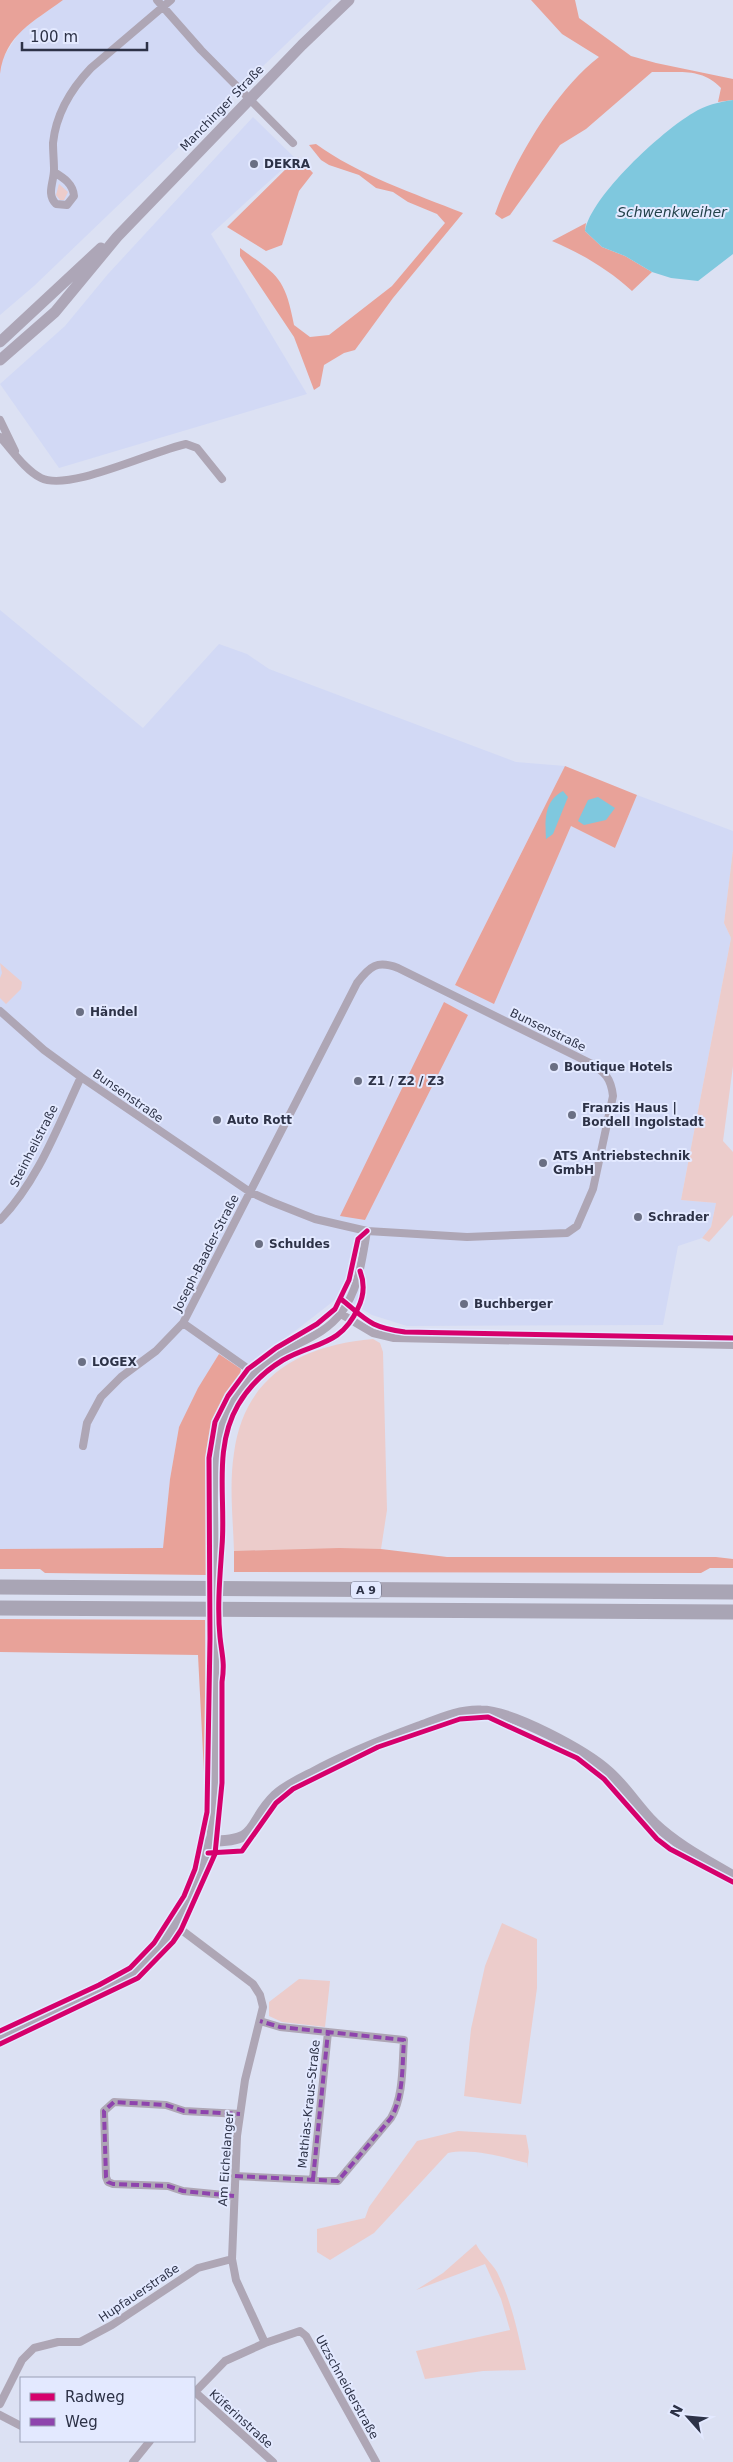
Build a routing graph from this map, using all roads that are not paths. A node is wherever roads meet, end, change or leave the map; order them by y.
1 (157, 0) edge
2 (171, 0) edge
3 (349, 0) edge
4 (162, 7) junction
5 (249, 99) junction
6 (293, 143) dead end
7 (54, 172) dead end
8 (117, 237) junction
9 (0, 342) edge
10 (0, 360) edge
11 (0, 420) edge
12 (0, 437) edge
13 (18, 457) junction
14 (222, 479) dead end
15 (0, 1011) edge
16 (81, 1077) junction
17 (250, 1192) junction
18 (0, 1220) edge
19 (367, 1231) junction
20 (341, 1314) junction
21 (183, 1323) junction
22 (733, 1345) edge
23 (254, 1373) junction
24 (82, 1446) dead end
25 (0, 1587) edge
26 (733, 1592) edge
27 (0, 1608) edge
28 (733, 1612) edge
29 (210, 1841) junction
30 (733, 1876) edge
31 (175, 1926) junction
32 (260, 2021) junction
33 (328, 2032) junction
34 (0, 2037) edge
35 (240, 2114) junction
36 (234, 2176) junction
37 (313, 2179) junction
38 (234, 2196) junction
39 (232, 2259) junction
40 (264, 2343) junction
41 (195, 2391) edge
42 (195, 2393) edge
43 (0, 2404) edge
44 (0, 2415) edge
45 (20, 2425) edge
46 (149, 2442) edge
47 (132, 2462) edge
48 (273, 2462) edge
49 (376, 2462) edge

1 - 4 street
2 - 4 street
3 - 5 street, Manchinger Straße
4 - 5 street
4 - 7 street
5 - 6 street
5 - 8 street, Manchinger Straße
8 - 9 street, Manchinger Straße
8 - 10 street, Manchinger Straße
11 - 13 street
12 - 13 street
13 - 14 street
15 - 16 street, Bunsenstraße
16 - 17 street, Bunsenstraße
16 - 18 street, Steinheilstraße
17 - 19 street, Bunsenstraße
17 - 19 street, Bunsenstraße
17 - 21 street, Joseph-Baader-Straße
19 - 20 street
20 - 22 street
20 - 23 street
21 - 23 street, Joseph-Baader-Straße
21 - 24 street, Joseph-Baader-Straße
23 - 29 street, bridge
25 - 26 highway, A 9
27 - 28 highway, A 9
29 - 30 street
29 - 31 street
31 - 32 street, Am Eichelanger
31 - 34 street
32 - 33 street
32 - 35 street, Am Eichelanger
33 - 37 street, Mathias-Kraus-Straße
33 - 37 street
35 - 36 street, Am Eichelanger
35 - 38 street
36 - 37 street
36 - 38 street, Am Eichelanger
38 - 39 street, Am Eichelanger
39 - 40 street, Am Eichelanger
39 - 43 street, Hupfauerstraße
40 - 41 street
40 - 49 street, Utzschneiderstraße
42 - 48 street, Küferinstraße
44 - 45 street
46 - 47 street

